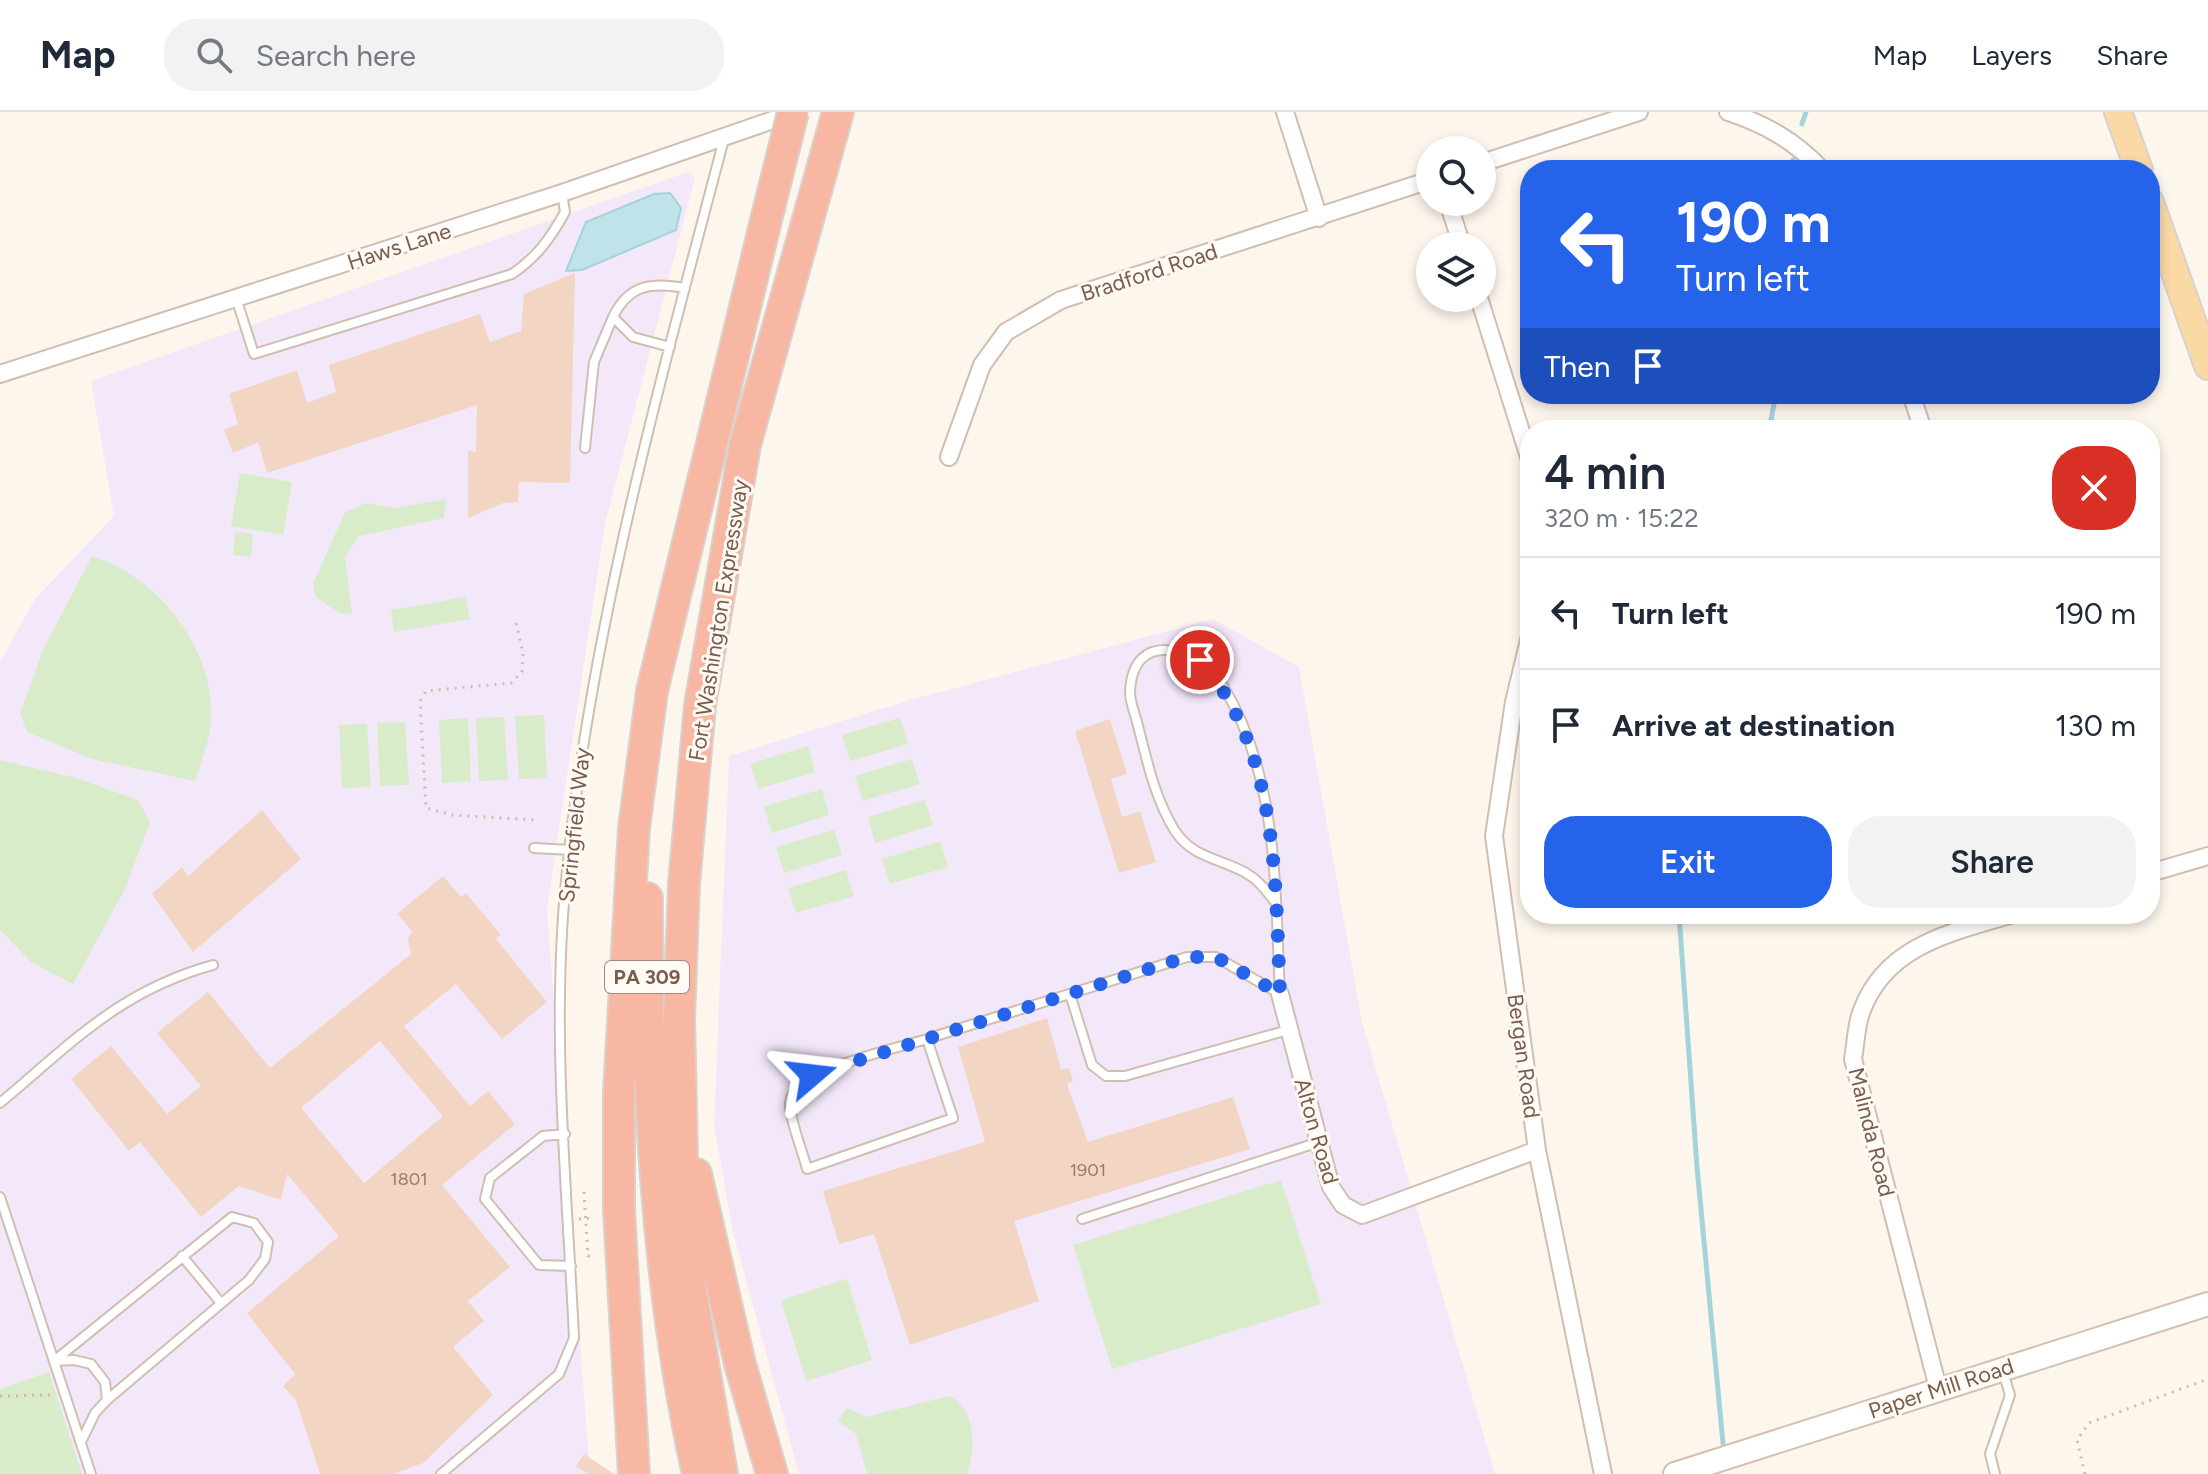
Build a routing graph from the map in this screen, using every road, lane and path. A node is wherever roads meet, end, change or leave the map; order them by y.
1 (794, 112) edge
2 (838, 112) edge
3 (1285, 112) edge
4 (1639, 112) edge
5 (1728, 112) edge
6 (2118, 112) edge
7 (725, 135) junction
8 (1496, 158) edge
9 (1811, 160) edge
10 (2135, 160) edge
11 (1416, 185) edge
12 (562, 193) junction
13 (1319, 218) junction
14 (2160, 230) edge
15 (685, 288) junction
16 (236, 298) junction
17 (1483, 312) edge
18 (613, 317) junction
19 (670, 347) junction
20 (2208, 366) edge
21 (0, 374) edge
22 (1520, 428) edge
23 (585, 448) dead end
24 (949, 457) dead end
25 (700, 480) junction
26 (516, 623) dead end
27 (1520, 677) edge
28 (536, 820) dead end
29 (534, 848) dead end
30 (570, 850) junction
31 (2208, 856) edge
32 (2160, 870) edge
33 (1276, 903) junction
34 (1981, 924) edge
35 (213, 965) dead end
36 (1070, 994) junction
37 (1280, 994) junction
38 (1288, 1030) junction
39 (927, 1039) junction
40 (0, 1103) edge
41 (681, 1109) junction
42 (565, 1134) junction
43 (1319, 1142) junction
44 (1537, 1150) junction
45 (584, 1192) dead end
46 (0, 1197) edge
47 (588, 1218) junction
48 (579, 1219) dead end
49 (1082, 1219) dead end
50 (604, 1254) dead end
51 (182, 1256) junction
52 (571, 1266) junction
53 (221, 1303) junction
54 (2208, 1304) edge
55 (54, 1361) junction
56 (2002, 1368) junction
57 (2208, 1379) edge
58 (1938, 1388) junction
59 (65, 1395) junction
60 (0, 1396) edge
61 (107, 1400) junction
62 (81, 1442) junction
63 (91, 1474) edge
64 (441, 1474) edge
65 (634, 1474) edge
66 (698, 1474) edge
67 (722, 1474) edge
68 (772, 1474) edge
69 (1603, 1474) edge
70 (1675, 1474) edge
71 (1995, 1474) edge
72 (2085, 1474) edge

1 - 7 street, Haws Lane
1 - 25 highway, PA 309, bridge
2 - 41 highway, Fort Washington Expressway / PA 309
3 - 13 street
4 - 8 street
5 - 9 street
6 - 10 main road
7 - 12 street, Haws Lane
7 - 15 lane, Springfield Way
11 - 13 street, Bradford Road
12 - 16 street, Haws Lane
12 - 16 lane
13 - 24 street, Bradford Road
14 - 20 main road
15 - 18 lane
15 - 19 lane, Springfield Way
16 - 21 street, Haws Lane
17 - 22 street
18 - 19 lane
18 - 23 lane
19 - 30 lane, Springfield Way
25 - 65 highway
25 - 66 highway, PA 309
26 - 28 path
27 - 44 street, Bergan Road
29 - 30 lane
30 - 42 lane, Springfield Way
31 - 32 street
33 - 33 lane
33 - 37 lane
34 - 58 street, Malinda Road
35 - 40 lane
36 - 37 lane
36 - 38 lane
36 - 39 lane
37 - 38 street, Alton Road
38 - 43 street, Alton Road
39 - 39 lane
41 - 67 highway, Fort Washington Expressway / PA 309
41 - 68 highway
42 - 52 lane, Springfield Way
42 - 52 lane
43 - 44 street, Alton Road
43 - 49 lane
44 - 69 street, Bergan Road
45 - 47 path
46 - 55 lane
47 - 48 path
47 - 50 path
51 - 53 lane
51 - 53 lane
51 - 55 lane
52 - 64 lane, Springfield Way
53 - 61 lane
54 - 56 main road, Paper Mill Road
55 - 59 lane
55 - 61 lane
56 - 58 main road, Paper Mill Road
56 - 71 lane
57 - 72 path
58 - 70 main road, Paper Mill Road
59 - 60 path
59 - 62 lane
61 - 62 lane
62 - 63 lane

